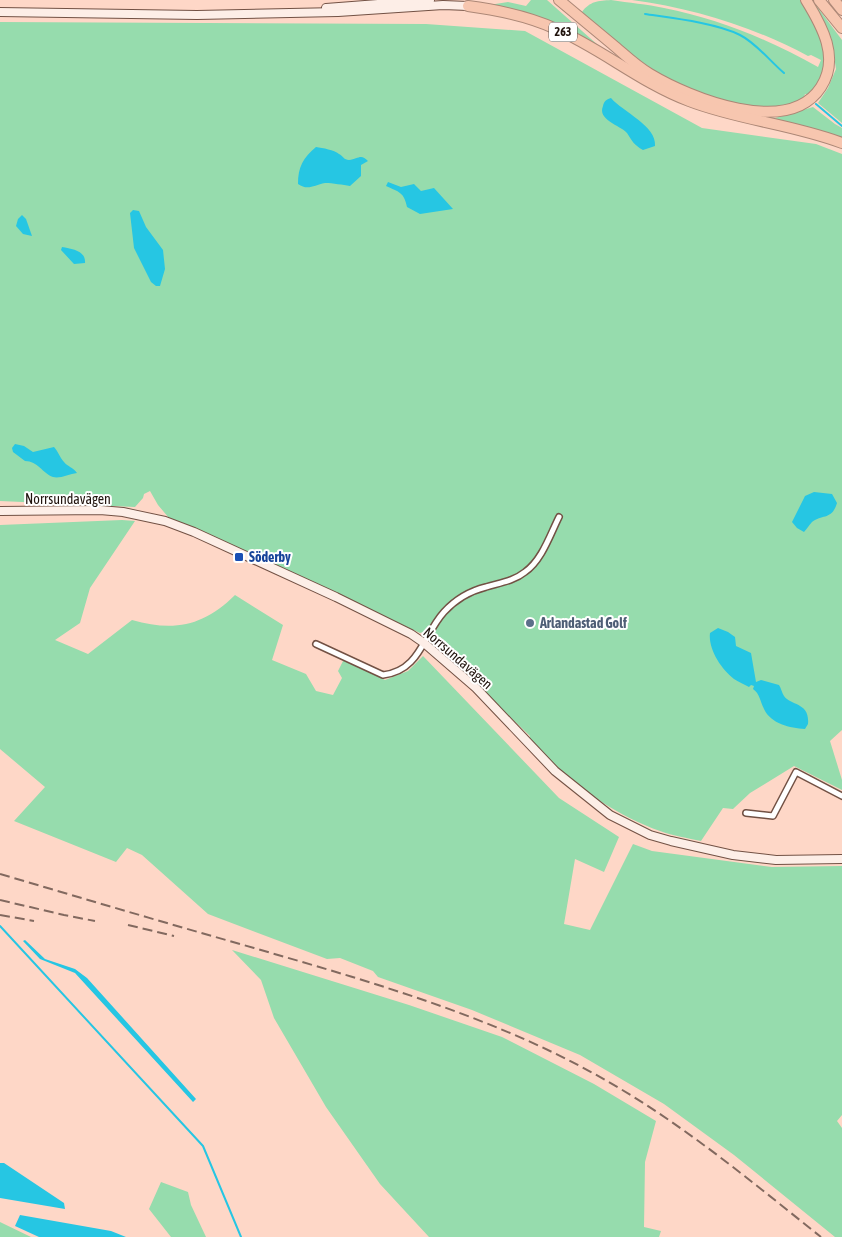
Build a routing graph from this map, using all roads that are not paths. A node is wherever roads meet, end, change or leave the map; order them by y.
1 (430, 0) edge
2 (551, 0) edge
3 (559, 0) edge
4 (806, 0) edge
5 (819, 0) edge
6 (834, 0) edge
7 (468, 6) joint
8 (842, 10) edge
9 (0, 12) edge
10 (272, 13) junction
11 (842, 28) edge
12 (648, 81) junction
13 (842, 143) edge
14 (0, 511) edge
15 (559, 517) dead end
16 (424, 643) junction
17 (316, 644) dead end
18 (842, 796) edge
19 (746, 813) dead end
20 (842, 859) edge

1 - 10 street, 263
2 - 12 highway
3 - 4 highway
5 - 11 highway
6 - 8 highway
7 - 10 street, 263
7 - 12 highway, 263
9 - 10 street, 263
12 - 13 highway, 263
14 - 16 street, Norrsundavägen
15 - 16 street
16 - 17 street
16 - 20 street, Norrsundavägen
18 - 19 street

